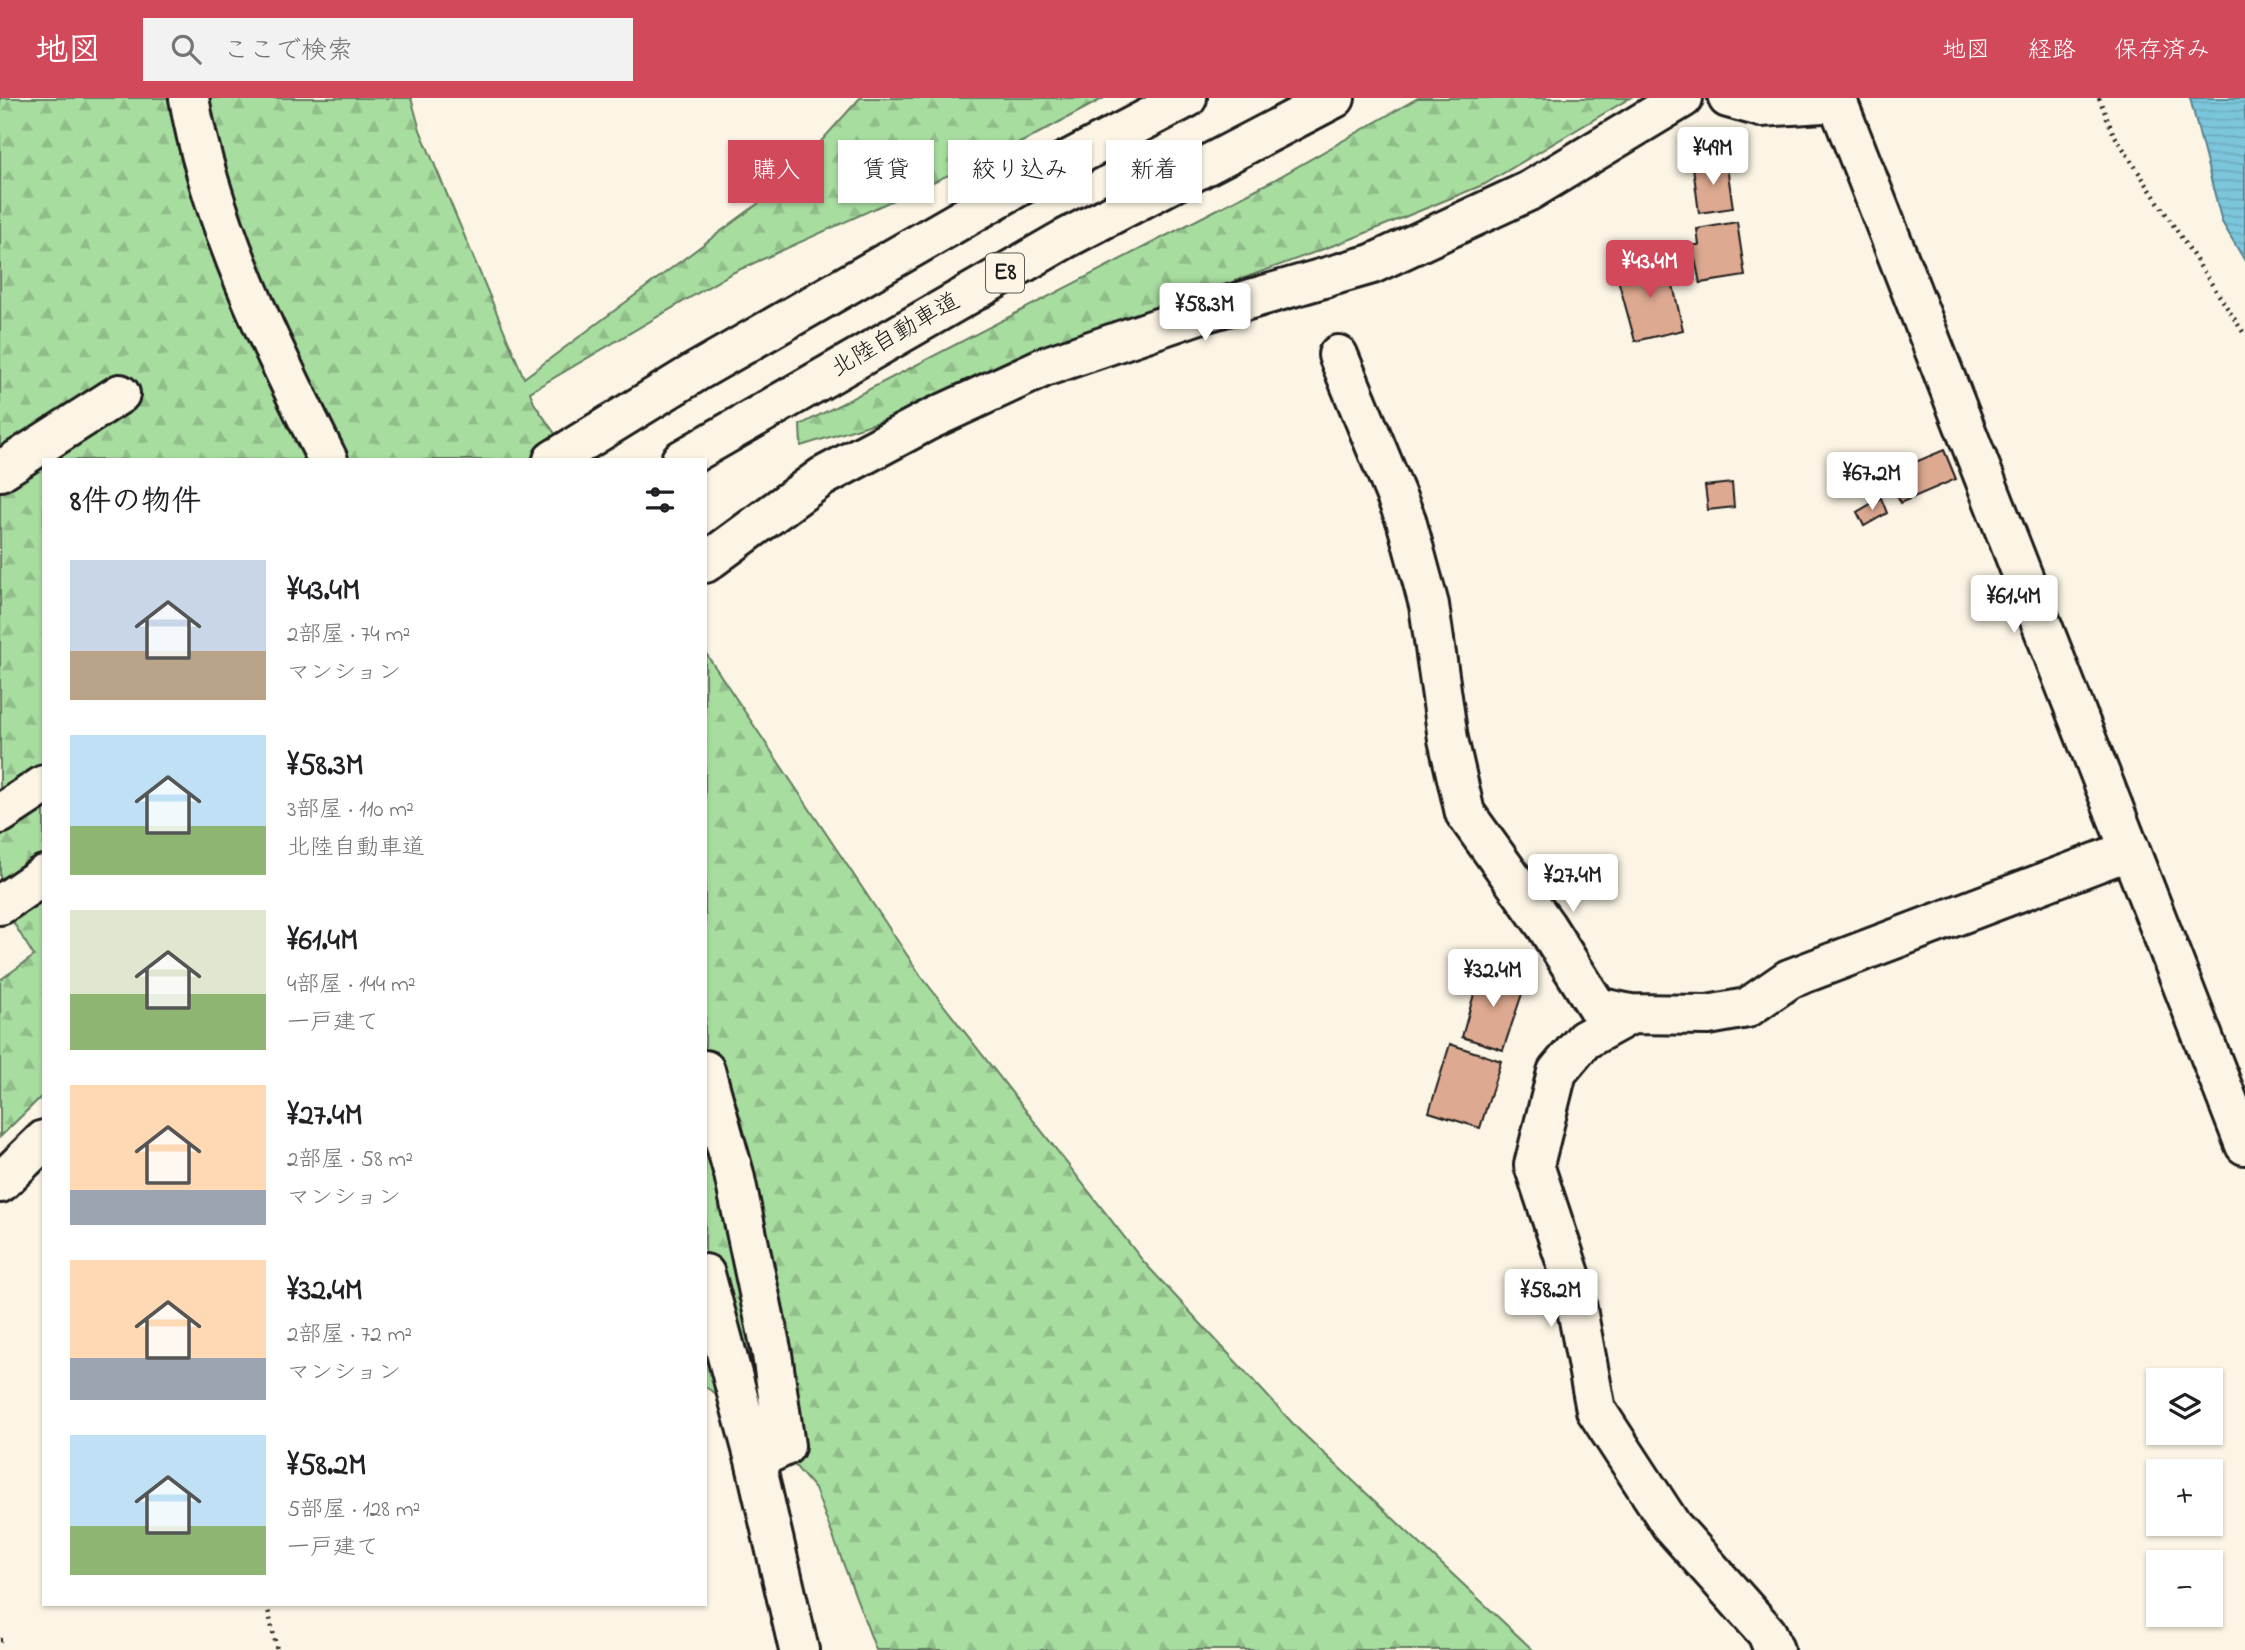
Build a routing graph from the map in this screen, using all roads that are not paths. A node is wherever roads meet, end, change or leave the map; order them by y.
1 (189, 98) edge
2 (1187, 98) edge
3 (1335, 98) edge
4 (1683, 98) edge
5 (1728, 98) edge
6 (1837, 100) edge
7 (1338, 355) dead end
8 (120, 394) dead end
9 (321, 445) edge
10 (555, 458) edge
11 (684, 458) edge
12 (0, 471) edge
13 (707, 562) edge
14 (42, 786) edge
15 (0, 814) edge
16 (2130, 850) junction
17 (42, 876) edge
18 (0, 905) edge
19 (1631, 1014) junction
20 (707, 1077) edge
21 (42, 1142) edge
22 (2245, 1146) edge
23 (0, 1183) edge
24 (707, 1281) edge
25 (755, 1460) junction
26 (799, 1650) edge
27 (1774, 1650) edge

1 - 9 main road
2 - 10 main road
3 - 11 main road, 北陸自動車道 / E8
4 - 13 main road
5 - 6 main road
6 - 16 main road
7 - 19 main road
8 - 12 main road
14 - 15 main road
16 - 19 main road
16 - 22 main road
17 - 18 main road
19 - 27 main road
20 - 25 main road
21 - 23 main road
24 - 25 main road
25 - 26 main road

